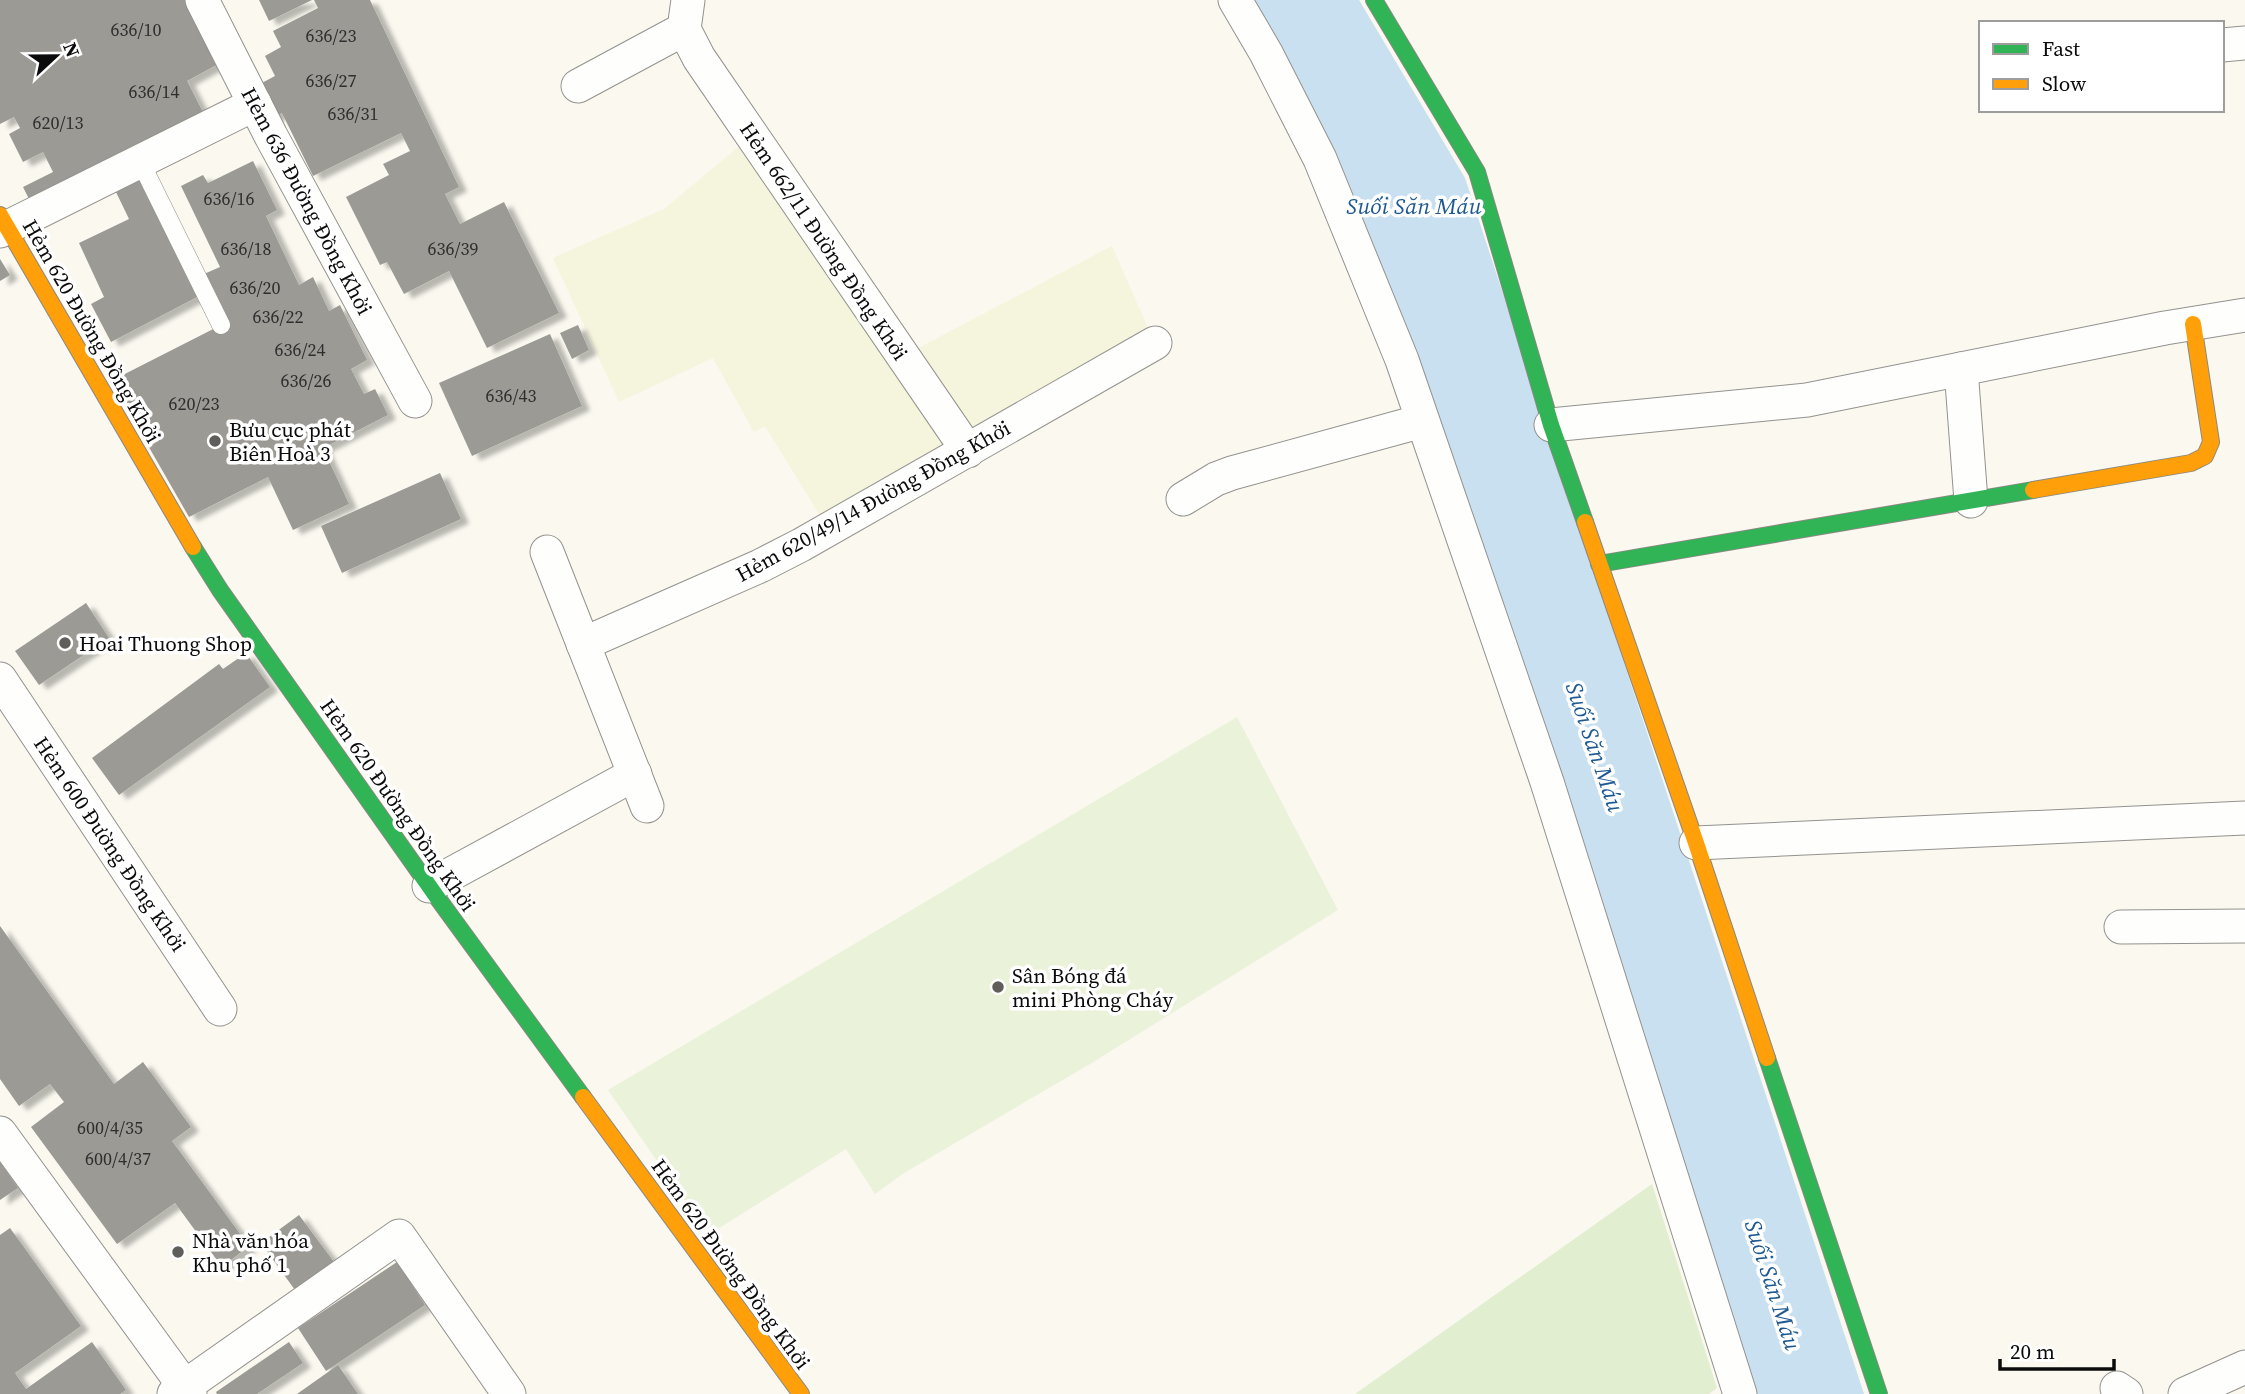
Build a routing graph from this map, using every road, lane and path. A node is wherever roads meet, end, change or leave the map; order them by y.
1 (202, 0) edge
2 (1235, 0) edge
3 (1374, 0) edge
4 (686, 14) edge
5 (2245, 43) edge
6 (2224, 45) edge
7 (578, 86) dead end
8 (255, 104) junction
9 (140, 161) junction
10 (2, 224) edge
11 (2245, 315) edge
12 (2193, 324) junction
13 (220, 325) dead end
14 (1155, 343) dead end
15 (1961, 369) junction
16 (415, 401) dead end
17 (1422, 421) junction
18 (1551, 425) junction
19 (968, 451) junction
20 (1183, 499) dead end
21 (1971, 501) junction
22 (547, 552) dead end
23 (1599, 564) junction
24 (583, 644) junction
25 (0, 679) edge
26 (635, 774) junction
27 (647, 806) dead end
28 (2245, 818) edge
29 (1696, 843) junction
30 (429, 886) junction
31 (2245, 926) edge
32 (2121, 927) dead end
33 (220, 1009) dead end
34 (0, 1133) edge
35 (2245, 1367) edge
36 (183, 1392) edge
37 (509, 1394) edge
38 (801, 1394) edge
39 (1740, 1394) edge
40 (1879, 1394) edge
41 (2185, 1394) edge

1 - 8 street, Hẻm 636 Đường Đồng Khởi
2 - 17 street
3 - 18 street
4 - 7 street
4 - 19 street, Hẻm 662/11 Đường Đồng Khởi
5 - 6 street
8 - 9 street
8 - 16 street, Hẻm 636 Đường Đồng Khởi
9 - 10 street
9 - 13 lane
10 - 30 street, Hẻm 620 Đường Đồng Khởi
11 - 12 street
12 - 15 street
12 - 21 street
14 - 19 street, Hẻm 620/49/14 Đường Đồng Khởi
15 - 18 street
15 - 21 street
17 - 20 street
17 - 39 street
18 - 23 street
19 - 24 street, Hẻm 620/49/14 Đường Đồng Khởi
21 - 23 street
22 - 24 street
23 - 29 street
24 - 26 street
25 - 33 street, Hẻm 600 Đường Đồng Khởi
26 - 27 street
26 - 30 street
28 - 29 street
29 - 40 street
30 - 38 street, Hẻm 620 Đường Đồng Khởi
31 - 32 street
34 - 36 street
35 - 41 street
36 - 37 street

